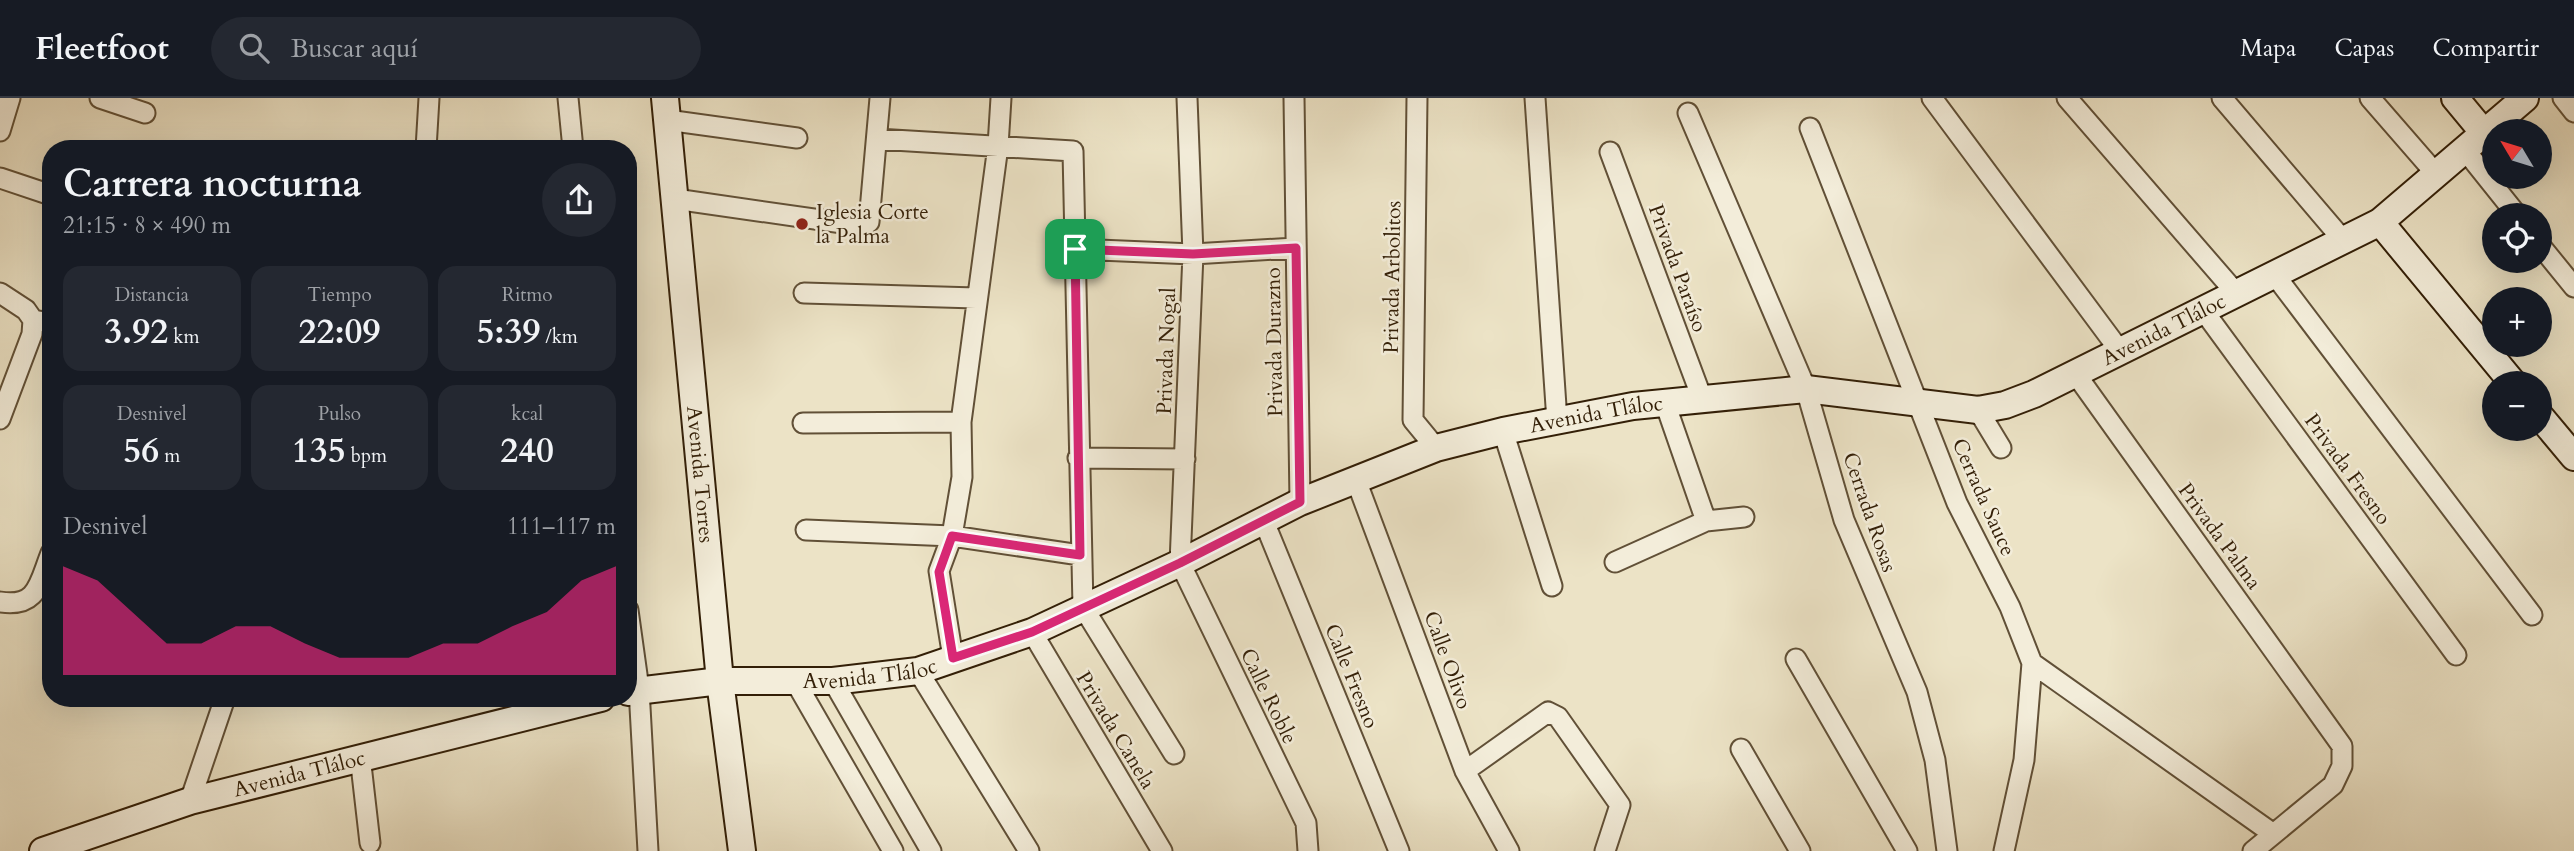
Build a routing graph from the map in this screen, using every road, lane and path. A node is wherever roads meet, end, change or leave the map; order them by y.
1 (9, 98) edge
2 (100, 98) edge
3 (429, 98) edge
4 (568, 98) edge
5 (880, 98) edge
6 (1001, 98) edge
7 (1187, 98) edge
8 (1294, 98) edge
9 (1417, 98) edge
10 (1535, 98) edge
11 (1932, 98) edge
12 (2067, 98) edge
13 (2222, 98) edge
14 (2370, 98) edge
15 (2455, 98) edge
16 (2525, 98) edge
17 (2563, 98) edge
18 (666, 109) edge
19 (2574, 112) edge
20 (145, 113) dead end
21 (1688, 113) dead end
22 (1810, 128) dead end
23 (0, 131) edge
24 (797, 138) dead end
25 (877, 139) junction
26 (427, 140) edge
27 (572, 140) edge
28 (2474, 142) junction
29 (998, 146) junction
30 (1610, 152) dead end
31 (2437, 175) junction
32 (0, 178) edge
33 (42, 192) edge
34 (675, 199) junction
35 (2510, 203) edge
36 (2380, 222) junction
37 (2343, 240) junction
38 (1296, 248) junction
39 (1075, 249) junction
40 (1193, 254) junction
41 (2552, 260) edge
42 (2274, 274) junction
43 (2574, 287) edge
44 (0, 293) edge
45 (804, 293) dead end
46 (2236, 293) junction
47 (976, 298) junction
48 (2203, 310) junction
49 (42, 322) edge
50 (2120, 351) junction
51 (2503, 371) edge
52 (2075, 373) junction
53 (1806, 389) junction
54 (1703, 401) junction
55 (1665, 403) junction
56 (1920, 403) junction
57 (1978, 410) junction
58 (0, 419) edge
59 (1557, 421) junction
60 (961, 422) junction
61 (803, 423) dead end
62 (1503, 431) junction
63 (2552, 431) edge
64 (1437, 448) junction
65 (2001, 448) dead end
66 (2574, 457) edge
67 (1078, 458) junction
68 (1185, 459) junction
69 (1356, 480) junction
70 (1300, 502) junction
71 (1744, 517) dead end
72 (1263, 519) junction
73 (1706, 521) junction
74 (806, 530) dead end
75 (952, 536) junction
76 (1080, 555) junction
77 (1615, 562) dead end
78 (1180, 563) junction
79 (42, 576) edge
80 (1552, 586) dead end
81 (0, 602) edge
82 (1083, 607) junction
83 (2532, 615) dead end
84 (1032, 632) junction
85 (2456, 655) dead end
86 (953, 658) junction
87 (1796, 659) dead end
88 (2032, 663) junction
89 (918, 671) junction
90 (720, 681) junction
91 (795, 681) junction
92 (834, 681) junction
93 (637, 690) edge
94 (222, 707) edge
95 (564, 707) edge
96 (635, 707) edge
97 (1741, 749) dead end
98 (1174, 754) dead end
99 (360, 756) junction
100 (1465, 771) junction
101 (190, 801) junction
102 (2272, 833) junction
103 (367, 848) edge
104 (43, 851) edge
105 (647, 851) edge
106 (742, 851) edge
107 (893, 851) edge
108 (931, 851) edge
109 (1029, 851) edge
110 (1161, 851) edge
111 (1308, 851) edge
112 (1399, 851) edge
113 (1509, 851) edge
114 (1605, 851) edge
115 (1800, 851) edge
116 (1907, 851) edge
117 (1947, 851) edge
118 (2004, 851) edge
119 (2253, 851) edge

1 - 23 street
2 - 20 street
3 - 26 street
4 - 27 street
5 - 25 street
6 - 29 street
7 - 40 street, Privada Nogal
8 - 38 street, Privada Durazno
9 - 64 street, Privada Arbolitos
10 - 59 street
11 - 50 street
12 - 46 street
13 - 37 street
14 - 31 street
15 - 28 main road
16 - 28 main road, Avenida Tláloc
17 - 19 street
18 - 24 street
18 - 34 main road, Avenida Torres
21 - 53 street, Cerrada Rosas
22 - 56 street, Cerrada Sauce
25 - 29 street
25 - 34 street
28 - 31 main road, Avenida Tláloc
28 - 35 street
29 - 39 street
29 - 47 street
30 - 54 street, Privada Paraíso
31 - 36 main road, Avenida Tláloc
32 - 33 street
34 - 90 main road, Avenida Torres
36 - 37 main road, Avenida Tláloc
36 - 51 main road
37 - 42 main road, Avenida Tláloc
38 - 40 street
38 - 70 street, Privada Durazno
39 - 40 street
39 - 67 street
40 - 68 street, Privada Nogal
41 - 43 street
42 - 46 main road, Avenida Tláloc
42 - 83 street
44 - 49 street
45 - 47 street
46 - 48 main road, Avenida Tláloc
47 - 60 street
48 - 50 main road, Avenida Tláloc
48 - 85 street, Privada Fresno
49 - 58 street
50 - 52 main road, Avenida Tláloc
52 - 57 main road, Avenida Tláloc
52 - 102 street, Privada Palma
53 - 54 main road, Avenida Tláloc
53 - 56 main road, Avenida Tláloc
53 - 117 street, Cerrada Rosas
54 - 55 main road, Avenida Tláloc
55 - 59 main road, Avenida Tláloc
55 - 73 street
56 - 57 main road, Avenida Tláloc
56 - 88 street, Cerrada Sauce
57 - 65 street
59 - 62 main road, Avenida Tláloc
60 - 61 street
60 - 75 street
62 - 64 main road, Avenida Tláloc
62 - 80 street
63 - 66 main road
64 - 69 main road, Avenida Tláloc
67 - 68 street
67 - 76 street
68 - 78 street, Privada Nogal
69 - 70 main road, Avenida Tláloc
69 - 100 street, Calle Olivo
70 - 72 main road, Avenida Tláloc
71 - 73 street
72 - 78 main road, Avenida Tláloc
72 - 112 street, Calle Fresno
73 - 77 street
74 - 75 street
75 - 76 street
75 - 86 street
76 - 82 street
78 - 82 main road, Avenida Tláloc
78 - 111 street, Calle Roble
79 - 81 street
82 - 84 main road, Avenida Tláloc
82 - 98 street
84 - 86 main road, Avenida Tláloc
84 - 110 street, Privada Canela
86 - 89 main road, Avenida Tláloc
87 - 116 street
88 - 102 street
88 - 118 street
89 - 92 main road, Avenida Tláloc
89 - 109 street
90 - 91 main road, Avenida Tláloc
90 - 93 main road, Avenida Tláloc
90 - 106 main road, Avenida Torres
91 - 92 main road, Avenida Tláloc
91 - 107 street
92 - 108 street
94 - 101 street
95 - 99 main road, Avenida Tláloc
96 - 105 street
97 - 115 street
99 - 101 main road, Avenida Tláloc
99 - 103 street
100 - 113 street, Calle Olivo
100 - 114 street
101 - 104 main road, Avenida Tláloc
102 - 119 street, Privada Palma

